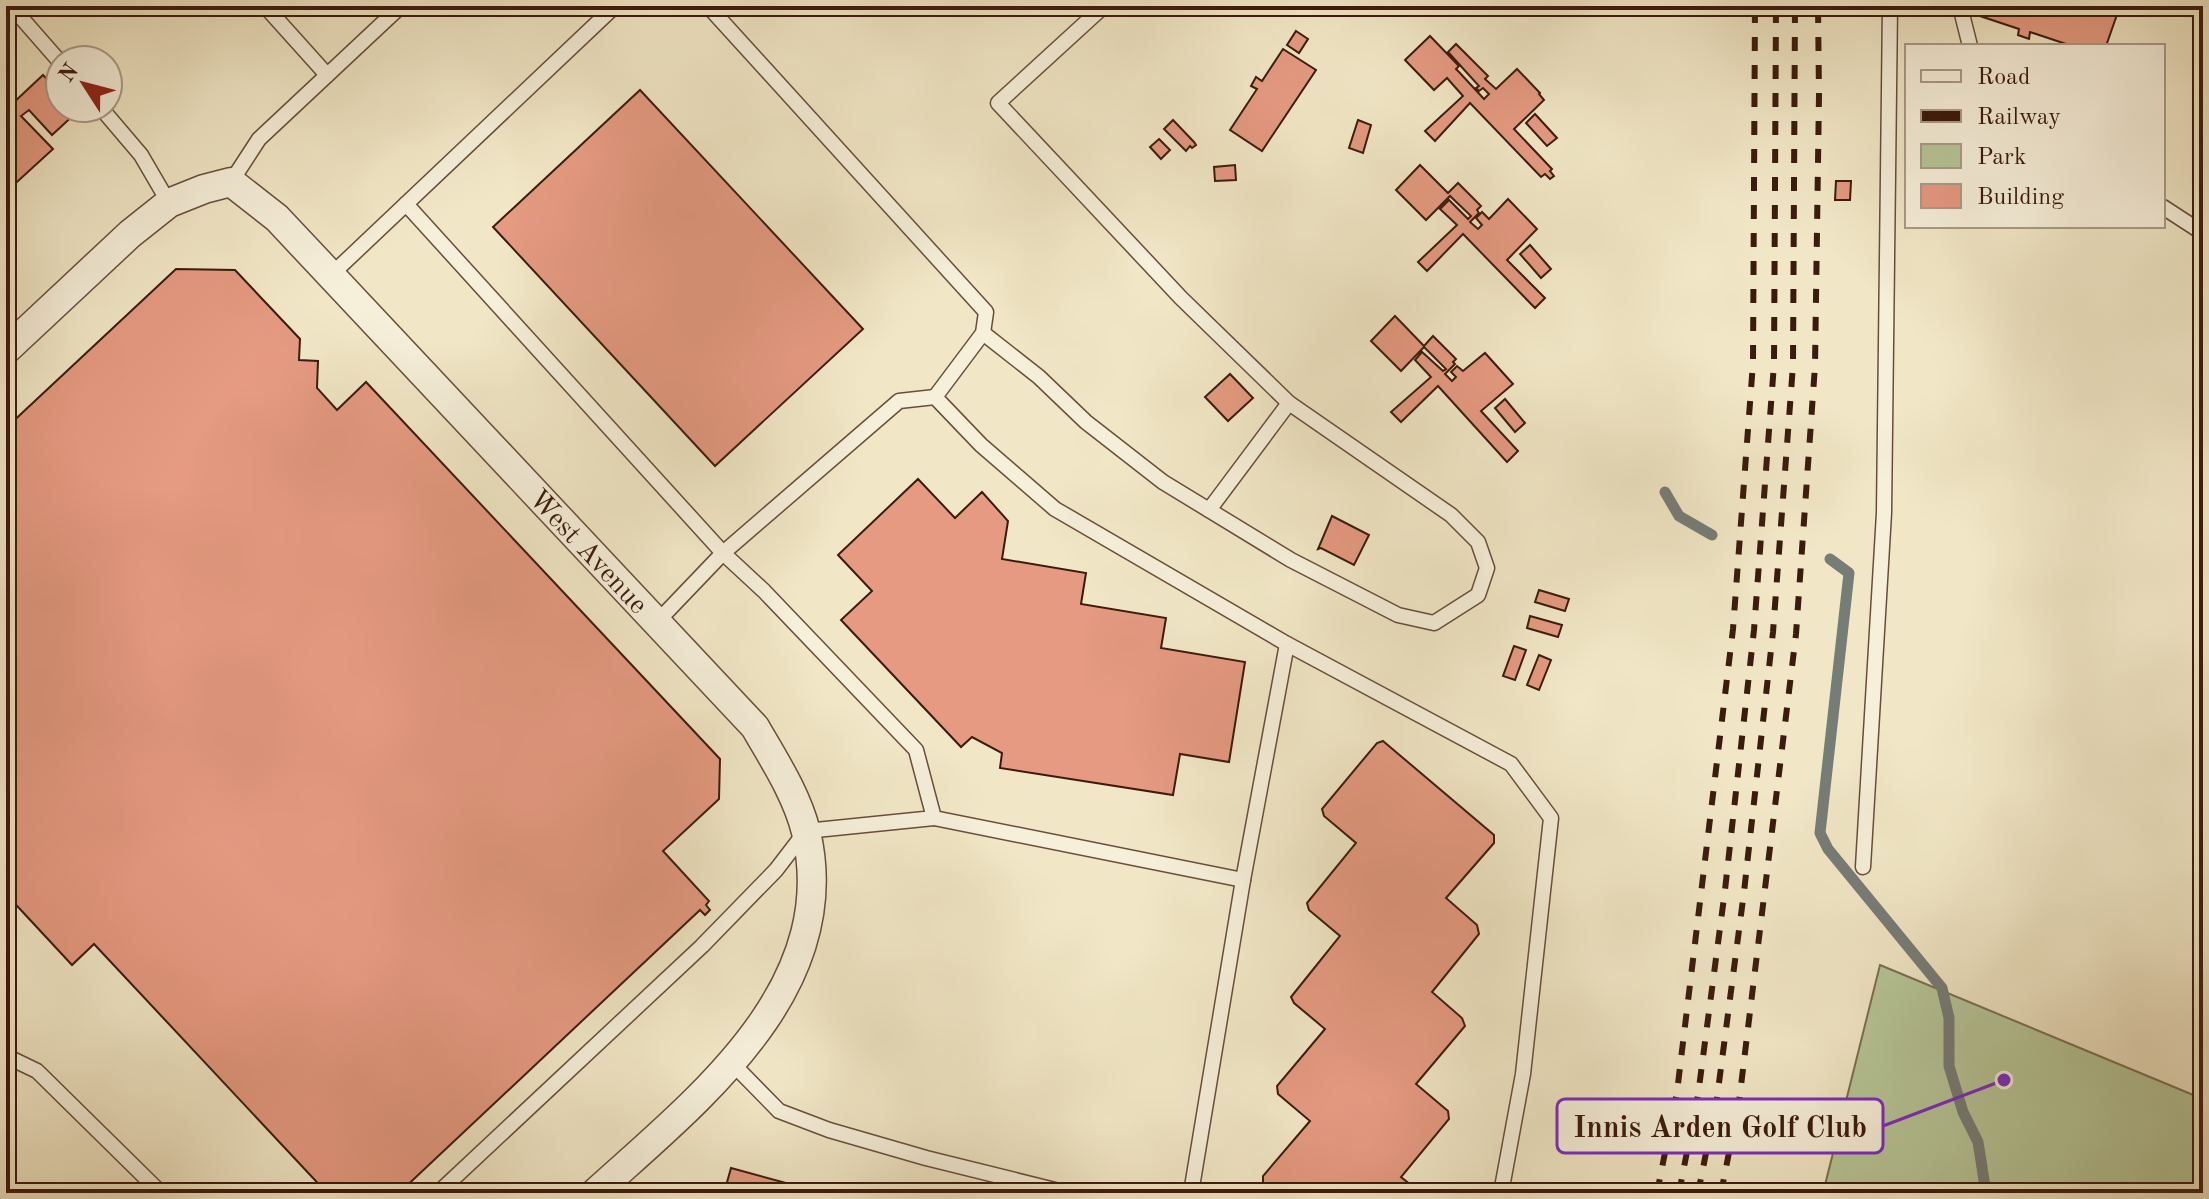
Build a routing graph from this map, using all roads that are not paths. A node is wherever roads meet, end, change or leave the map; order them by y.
1 (11, 6) edge
2 (265, 6) edge
3 (401, 6) edge
4 (615, 6) edge
5 (708, 6) edge
6 (1104, 6) edge
7 (1890, 6) edge
8 (1960, 6) edge
9 (44, 44) edge
10 (1970, 44) edge
11 (327, 75) junction
12 (115, 124) edge
13 (231, 182) junction
14 (169, 203) junction
15 (406, 204) junction
16 (2165, 208) edge
17 (2203, 233) edge
18 (331, 275) junction
19 (983, 333) junction
20 (6, 350) edge
21 (935, 397) junction
22 (1289, 403) junction
23 (1209, 510) junction
24 (723, 553) junction
25 (657, 622) junction
26 (1287, 644) junction
27 (934, 818) junction
28 (806, 831) junction
29 (1863, 867) dead end
30 (1243, 880) junction
31 (6, 1056) edge
32 (732, 1063) junction
33 (161, 1193) edge
34 (438, 1193) edge
35 (595, 1193) edge
36 (1067, 1193) edge
37 (1191, 1193) edge
38 (1501, 1193) edge

1 - 9 lane
2 - 11 lane
3 - 11 lane
4 - 15 lane
5 - 19 lane
6 - 22 lane
7 - 29 lane
8 - 10 lane
11 - 13 lane
12 - 14 lane
13 - 14 street
13 - 18 street, West Avenue
14 - 20 street
15 - 18 lane
15 - 24 lane
16 - 17 lane
18 - 25 street, West Avenue
19 - 21 lane
19 - 23 lane
21 - 24 lane
21 - 26 lane
22 - 23 lane
22 - 23 lane
24 - 25 lane
24 - 27 lane
25 - 28 street, West Avenue
26 - 30 lane
26 - 38 lane
27 - 28 lane
27 - 30 lane
28 - 32 street, West Avenue
28 - 34 lane
30 - 37 lane
31 - 33 lane
32 - 35 street, West Avenue
32 - 36 lane

